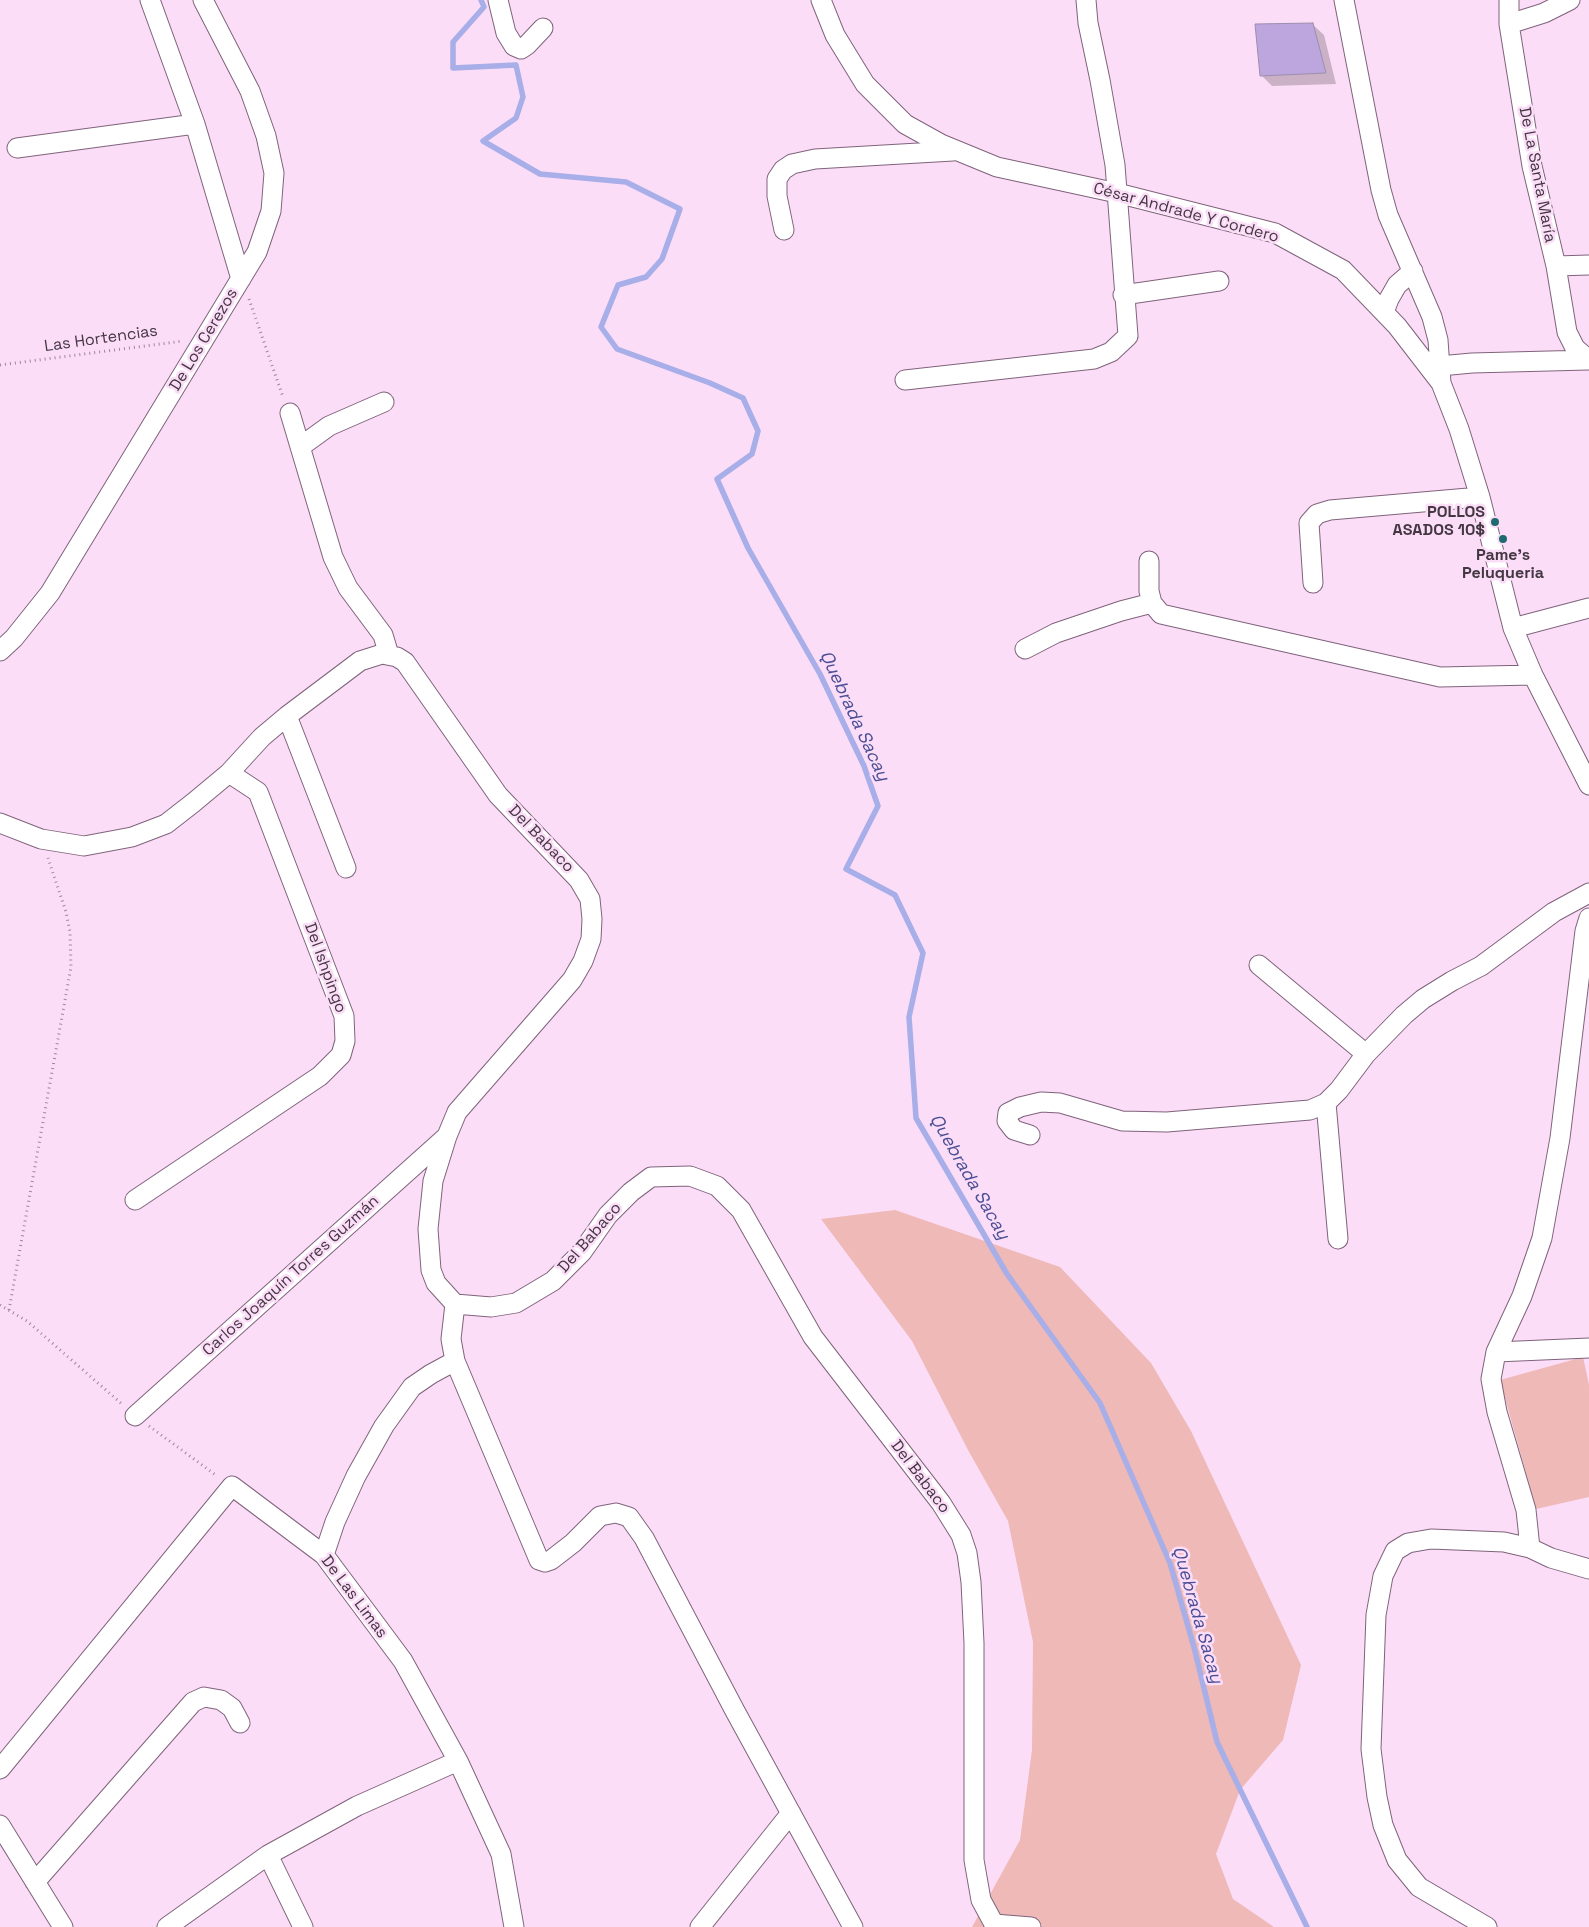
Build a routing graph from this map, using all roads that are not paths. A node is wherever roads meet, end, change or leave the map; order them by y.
1 (150, 0) edge
2 (202, 0) edge
3 (498, 0) edge
4 (821, 0) edge
5 (1086, 0) edge
6 (1344, 0) edge
7 (1509, 0) edge
8 (1570, 0) edge
9 (1509, 24) junction
10 (543, 28) dead end
11 (195, 124) junction
12 (18, 148) dead end
13 (957, 150) junction
14 (1117, 193) junction
15 (784, 230) dead end
16 (1589, 265) edge
17 (1556, 266) junction
18 (1413, 271) junction
19 (241, 279) junction
20 (1219, 281) dead end
21 (1123, 295) junction
22 (1384, 312) junction
23 (1584, 356) edge
24 (1441, 374) junction
25 (905, 380) dead end
26 (384, 402) dead end
27 (290, 414) road end
28 (300, 448) junction
29 (1480, 497) junction
30 (1149, 561) dead end
31 (1313, 583) dead end
32 (1152, 603) junction
33 (1589, 608) edge
34 (1514, 628) junction
35 (1025, 648) dead end
36 (0, 650) edge
37 (389, 655) junction
38 (1533, 675) junction
39 (287, 716) junction
40 (229, 773) junction
41 (1589, 785) edge
42 (0, 823) edge
43 (346, 868) dead end
44 (1589, 893) edge
45 (1589, 918) edge
46 (1258, 965) dead end
47 (1366, 1054) junction
48 (1326, 1103) junction
49 (1030, 1135) dead end
50 (447, 1136) junction
51 (135, 1200) dead end
52 (1338, 1239) dead end
53 (455, 1304) junction
54 (1589, 1348) edge
55 (1496, 1352) junction
56 (455, 1361) junction
57 (135, 1416) road end
58 (1530, 1548) junction
59 (324, 1555) junction
60 (1589, 1569) edge
61 (240, 1723) dead end
62 (458, 1761) junction
63 (0, 1769) edge
64 (791, 1813) junction
65 (0, 1825) edge
66 (268, 1855) junction
67 (35, 1882) junction
68 (993, 1926) edge
69 (62, 1927) edge
70 (167, 1927) edge
71 (303, 1927) edge
72 (514, 1927) edge
73 (700, 1927) edge
74 (853, 1927) edge
75 (1031, 1927) edge
76 (1487, 1927) edge

1 - 11 street
2 - 19 street, De Los Cerezos
3 - 10 street
4 - 13 street, César Andrade Y Cordero
5 - 14 street
6 - 18 street
7 - 9 street, De La Santa María
8 - 9 street
9 - 17 street, De La Santa María
11 - 12 street
11 - 19 street
13 - 14 street, César Andrade Y Cordero
13 - 15 street
14 - 21 street
14 - 22 street, César Andrade Y Cordero
16 - 17 street
17 - 23 street, De La Santa María
18 - 22 street
18 - 24 street
19 - 36 street, De Los Cerezos
20 - 21 street
21 - 25 street
22 - 24 street, César Andrade Y Cordero
23 - 24 street
24 - 29 street, César Andrade Y Cordero
26 - 28 street
27 - 28 street
28 - 37 street
29 - 31 street
29 - 34 street, César Andrade Y Cordero
30 - 32 street
32 - 35 street
32 - 38 street
33 - 34 street
34 - 38 street, César Andrade Y Cordero
37 - 39 street
37 - 50 street, Del Babaco
38 - 41 street, César Andrade Y Cordero
39 - 40 street
39 - 43 street
40 - 42 street
40 - 51 street, Del Ishpingo
44 - 47 street
45 - 55 street
46 - 47 street
47 - 48 street
48 - 49 street
48 - 52 street
50 - 53 street, Del Babaco
50 - 57 street, Carlos Joaquín Torres Guzmán
53 - 56 street
53 - 68 street, Del Babaco
54 - 55 street
55 - 58 street
56 - 59 street
56 - 64 street
58 - 60 street
58 - 76 street
59 - 62 street, De Las Limas
59 - 63 street, De Las Limas
61 - 67 street
62 - 66 street
62 - 72 street, De Las Limas
64 - 73 street
64 - 74 street
65 - 67 street
66 - 70 street
66 - 71 street
67 - 69 street
68 - 75 street, Del Babaco

